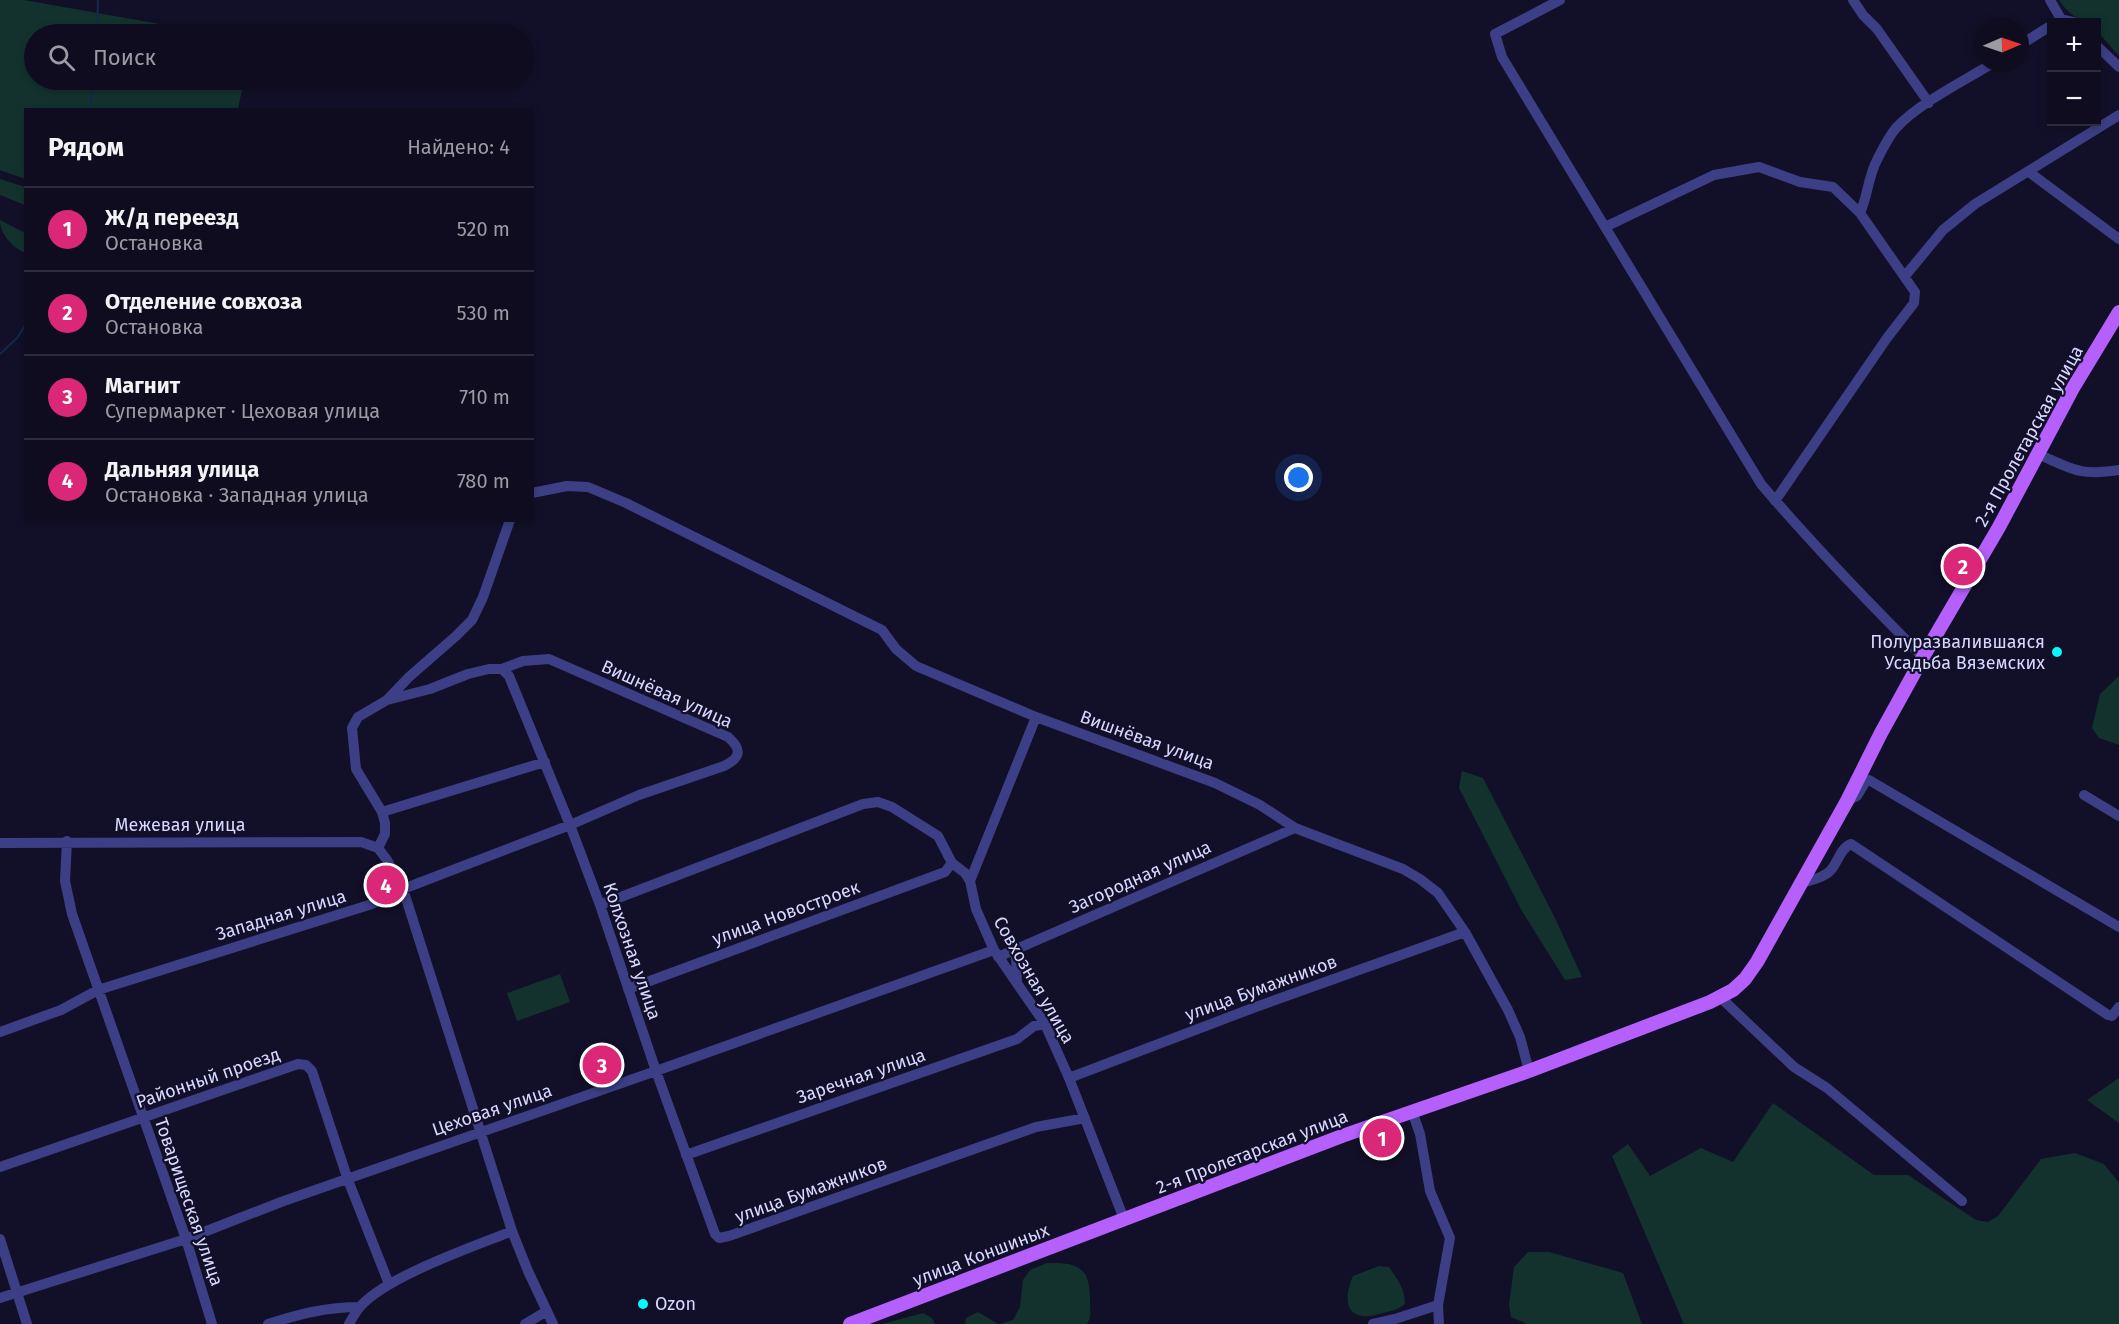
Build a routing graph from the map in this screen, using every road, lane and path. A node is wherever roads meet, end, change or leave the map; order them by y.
1 (1560, 0) edge
2 (1853, 0) edge
3 (2050, 0) edge
4 (2055, 18) edge
5 (2047, 28) edge
6 (2029, 39) edge
7 (2101, 49) edge
8 (2119, 67) edge
9 (1979, 72) edge
10 (1929, 103) junction
11 (2119, 114) edge
12 (2029, 172) junction
13 (1860, 213) junction
14 (1605, 227) junction
15 (2119, 239) edge
16 (1905, 276) junction
17 (2119, 312) edge
18 (2038, 454) junction
19 (2119, 470) edge
20 (534, 493) edge
21 (1775, 501) junction
22 (509, 522) edge
23 (1923, 657) junction
24 (505, 673) junction
25 (387, 700) junction
26 (1036, 717) junction
27 (545, 762) junction
28 (2084, 795) dead end
29 (1847, 801) junction
30 (382, 812) junction
31 (2119, 816) edge
32 (570, 825) junction
33 (1295, 828) junction
34 (67, 841) junction
35 (0, 843) edge
36 (378, 848) junction
37 (952, 863) junction
38 (970, 880) junction
39 (1802, 883) junction
40 (403, 889) junction
41 (600, 905) junction
42 (2119, 927) edge
43 (1465, 932) junction
44 (1019, 948) junction
45 (996, 954) junction
46 (1017, 985) junction
47 (628, 989) junction
48 (98, 990) junction
49 (1720, 998) junction
50 (2119, 1007) edge
51 (1045, 1024) junction
52 (0, 1032) edge
53 (656, 1071) junction
54 (1529, 1071) junction
55 (1069, 1078) junction
56 (1412, 1111) junction
57 (142, 1118) junction
58 (1085, 1118) junction
59 (480, 1131) junction
60 (686, 1155) junction
61 (0, 1167) edge
62 (348, 1180) junction
63 (1962, 1201) dead end
64 (1124, 1219) junction
65 (512, 1231) junction
66 (719, 1238) joint
67 (0, 1239) edge
68 (186, 1239) junction
69 (390, 1284) junction
70 (17, 1292) junction
71 (0, 1298) edge
72 (1438, 1305) junction
73 (360, 1307) junction
74 (547, 1311) junction
75 (27, 1324) edge
76 (212, 1324) edge
77 (268, 1324) edge
78 (349, 1324) edge
79 (525, 1324) edge
80 (553, 1324) edge
81 (850, 1324) edge
82 (1373, 1324) edge
83 (1439, 1324) edge

1 - 14 street
2 - 10 street
3 - 4 street
5 - 6 street
7 - 8 street
9 - 10 street
10 - 13 street
11 - 12 street
12 - 15 street
12 - 16 street
13 - 14 street
13 - 16 street
14 - 21 street
16 - 21 street
17 - 18 main road, 2-я Пролетарская улица
18 - 19 street
18 - 23 main road, 2-я Пролетарская улица
20 - 26 street, Вишнёвая улица
21 - 23 street
22 - 25 street
23 - 29 main road, 2-я Пролетарская улица
24 - 25 street
24 - 27 street, Колхозная улица
24 - 32 street, Вишнёвая улица
25 - 30 street
26 - 33 street, Вишнёвая улица
26 - 38 street
27 - 30 street
27 - 32 street, Колхозная улица
28 - 31 street
29 - 39 main road, 2-я Пролетарская улица
29 - 42 street
30 - 36 street
32 - 40 street, Западная улица
32 - 41 street, Колхозная улица
33 - 43 street, Вишнёвая улица
33 - 44 street, Загородная улица
34 - 35 street, Межевая улица
34 - 36 street, Межевая улица
34 - 48 street, Товарищеская улица
36 - 40 street
37 - 38 street
37 - 41 street
37 - 47 street, улица Новостроек
38 - 45 street, Совхозная улица
39 - 49 main road, 2-я Пролетарская улица
39 - 50 street
40 - 48 street, Западная улица
40 - 59 street
41 - 47 street, Колхозная улица
43 - 54 street, Вишнёвая улица
43 - 55 street, улица Бумажников
44 - 45 street, Загородная улица
44 - 46 street
45 - 46 street, Совхозная улица
45 - 53 street, Цеховая улица
46 - 51 street, Совхозная улица
47 - 53 street, Колхозная улица
48 - 52 street, Западная улица
48 - 57 street, Товарищеская улица
49 - 54 main road, 2-я Пролетарская улица
49 - 63 street
51 - 55 street, Совхозная улица
51 - 60 street, Заречная улица
53 - 59 street, Цеховая улица
53 - 60 street, Колхозная улица
54 - 56 main road, 2-я Пролетарская улица
55 - 58 street, Совхозная улица
56 - 64 main road, 2-я Пролетарская улица
56 - 72 street
57 - 61 street, Районный проезд
57 - 62 street, Районный проезд
57 - 68 street, Товарищеская улица
58 - 64 street, Совхозная улица
58 - 66 street, улица Бумажников
59 - 62 street, Цеховая улица
59 - 65 street
60 - 66 street, Колхозная улица
62 - 68 street, Цеховая улица
62 - 69 street, Районный проезд
64 - 81 main road, улица Коншиных
65 - 69 street
65 - 74 street
67 - 70 street
68 - 70 street, Цеховая улица
68 - 76 street, Товарищеская улица
69 - 73 street
70 - 71 street, Цеховая улица
70 - 75 street
72 - 82 street
72 - 83 street
73 - 77 street
73 - 78 street
74 - 79 street
74 - 80 street

